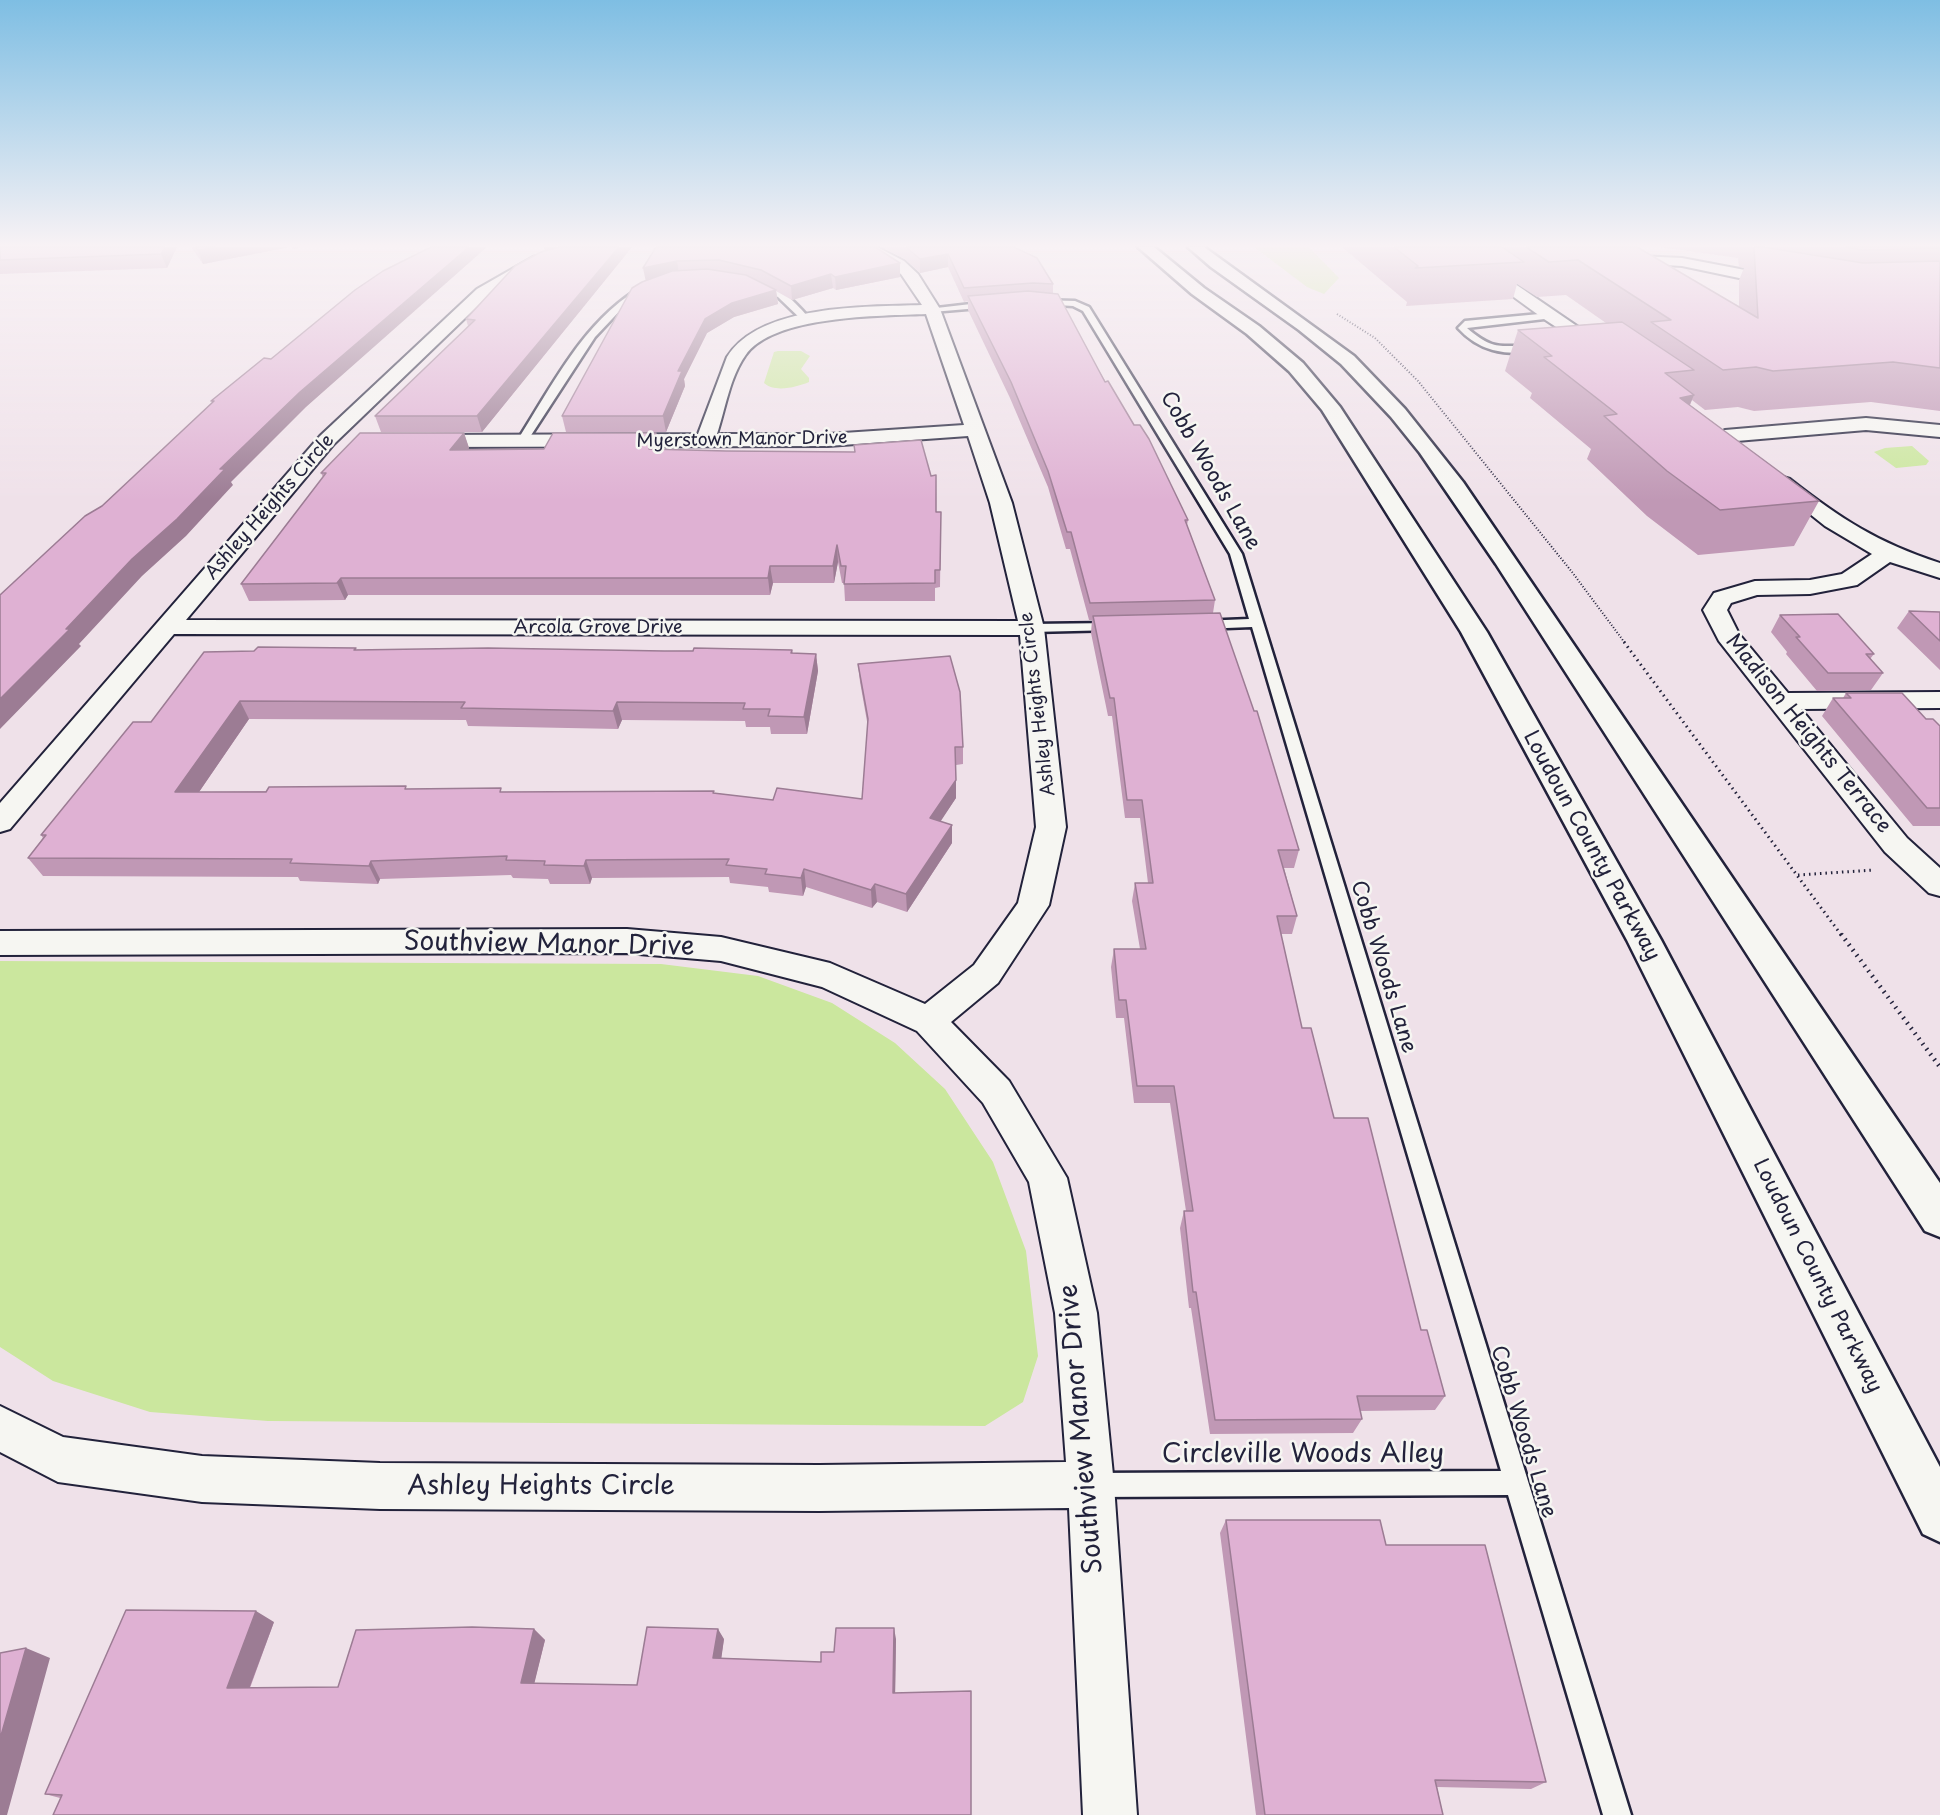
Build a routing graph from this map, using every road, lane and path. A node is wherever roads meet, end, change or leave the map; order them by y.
1 (441, 332) edge
2 (596, 332) edge
3 (765, 332) edge
4 (940, 332) edge
5 (1100, 332) edge
6 (1255, 332) edge
7 (1311, 332) edge
8 (1366, 332) edge
9 (1467, 332) edge
10 (1574, 332) edge
11 (1593, 344) junction
12 (1572, 346) edge
13 (1539, 349) edge
14 (1619, 360) edge
15 (1706, 422) edge
16 (976, 430) junction
17 (1940, 431) edge
18 (1725, 436) junction
19 (327, 440) junction
20 (350, 440) edge
21 (407, 441) edge
22 (522, 441) junction
23 (705, 441) junction
24 (1744, 451) edge
25 (1771, 473) edge
26 (1888, 553) junction
27 (1940, 571) edge
28 (1256, 623) junction
29 (1185, 625) edge
30 (1126, 626) edge
31 (165, 627) junction
32 (1032, 628) junction
33 (1780, 701) junction
34 (1939, 701) edge
35 (0, 822) edge
36 (1940, 856) edge
37 (1909, 857) junction
38 (1797, 875) junction
39 (1940, 885) edge
40 (0, 943) edge
41 (929, 1021) junction
42 (1940, 1067) edge
43 (1940, 1218) edge
44 (0, 1428) edge
45 (1515, 1483) junction
46 (1091, 1485) junction
47 (1940, 1517) edge
48 (1110, 1815) edge
49 (1617, 1815) edge

1 - 19 street, Ashley Heights Circle
2 - 22 lane
3 - 23 street
4 - 16 street, Ashley Heights Circle
5 - 28 lane, Cobb Woods Lane
6 - 47 main road, Loudoun County Parkway
7 - 43 main road
8 - 38 path
9 - 13 lane
10 - 11 street
11 - 12 lane
11 - 14 street
15 - 18 street
16 - 23 street, Myerstown Manor Drive
16 - 32 street, Ashley Heights Circle
17 - 18 street
18 - 24 street
19 - 20 street
19 - 31 street, Ashley Heights Circle
21 - 22 street, Myerstown Manor Drive
22 - 23 street, Myerstown Manor Drive
25 - 26 street
26 - 27 street
26 - 33 street, Madison Heights Terrace
28 - 29 lane
28 - 45 lane, Cobb Woods Lane
30 - 32 lane
31 - 32 street, Arcola Grove Drive
31 - 35 street, Ashley Heights Circle
32 - 41 street, Ashley Heights Circle
33 - 34 street
33 - 37 street, Madison Heights Terrace
36 - 37 street
37 - 38 path
37 - 39 street, Madison Heights Terrace
38 - 42 path
40 - 41 street, Southview Manor Drive
41 - 46 street, Southview Manor Drive
44 - 46 street, Ashley Heights Circle
45 - 46 lane, Circleville Woods Alley
45 - 49 lane, Cobb Woods Lane
46 - 48 street, Southview Manor Drive

